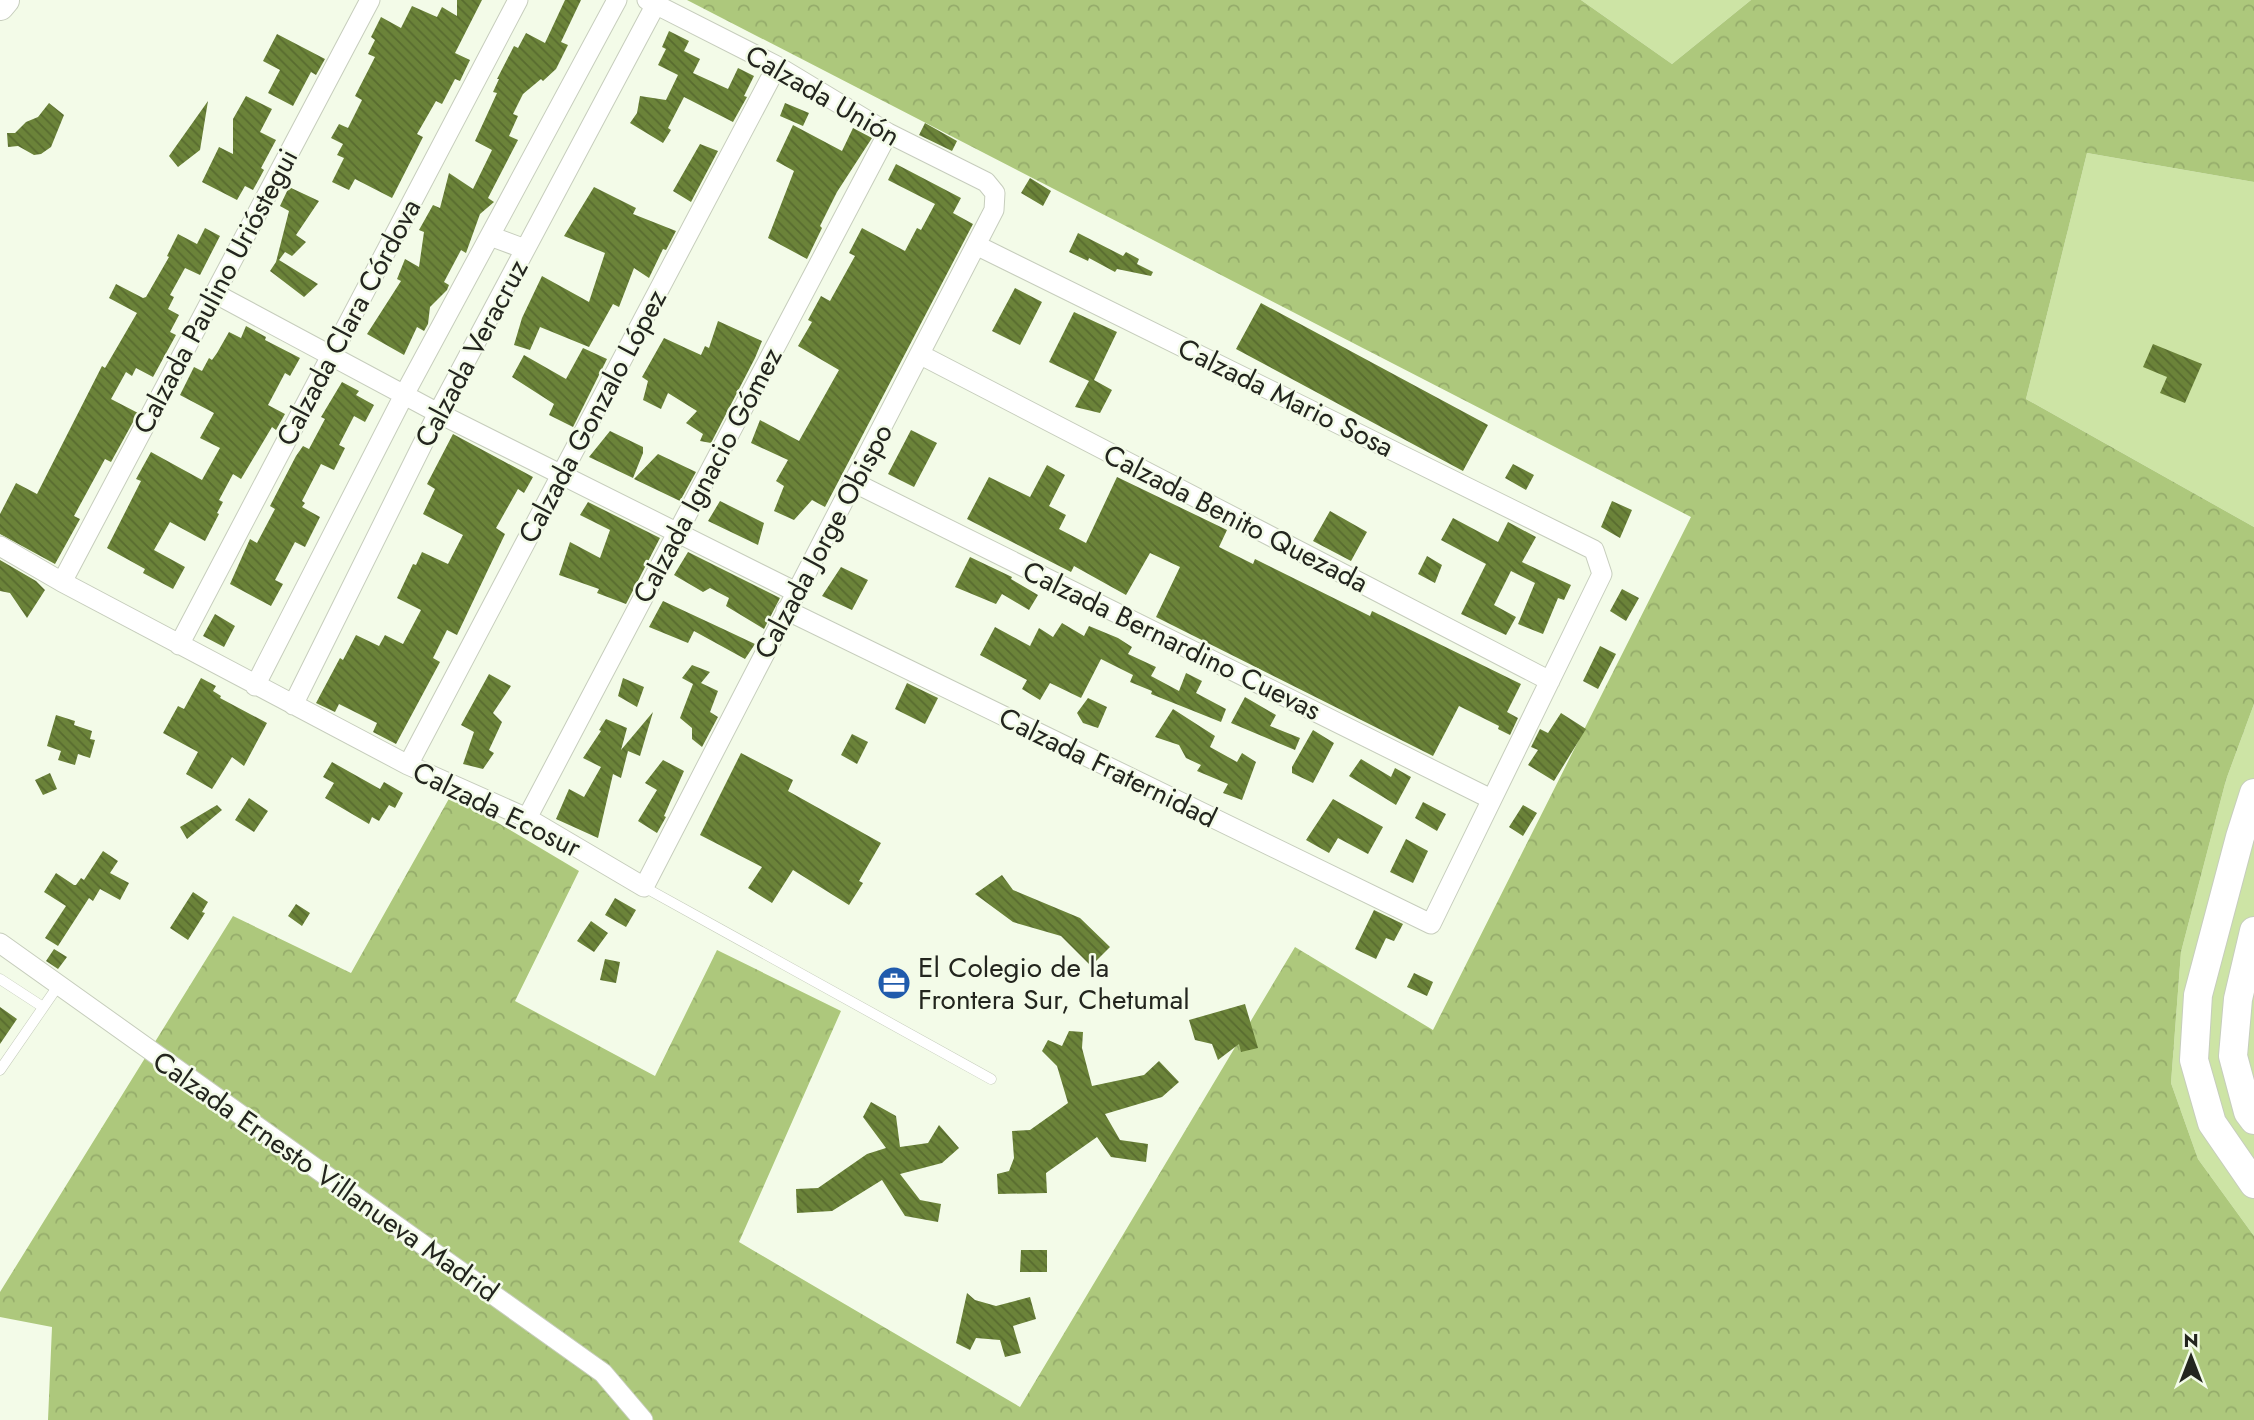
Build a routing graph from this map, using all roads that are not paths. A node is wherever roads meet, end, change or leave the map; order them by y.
1 (5, 0) edge
2 (370, 0) edge
3 (518, 0) edge
4 (617, 0) edge
5 (652, 2) edge
6 (0, 6) edge
7 (777, 66) junction
8 (888, 133) junction
9 (995, 193) joint
10 (490, 236) junction
11 (976, 245) junction
12 (525, 249) junction
13 (214, 293) junction
14 (330, 355) junction
15 (921, 355) junction
16 (404, 395) junction
17 (438, 413) junction
18 (561, 474) junction
19 (853, 482) junction
20 (676, 533) junction
21 (0, 546) edge
22 (62, 582) junction
23 (796, 592) junction
24 (786, 610) junction
25 (179, 645) junction
26 (1550, 681) junction
27 (255, 686) junction
28 (293, 705) junction
29 (408, 765) junction
30 (2254, 793) edge
31 (1491, 799) junction
32 (527, 818) junction
33 (644, 887) junction
34 (2254, 931) edge
35 (0, 943) edge
36 (0, 979) edge
37 (58, 986) junction
38 (43, 1007) junction
39 (0, 1070) edge
40 (991, 1079) dead end
41 (2254, 1120) edge
42 (2254, 1184) edge
43 (643, 1420) edge

1 - 6 main road
2 - 13 street, Calzada Paulino Urióstegui
3 - 14 street, Calzada Clara Córdova
4 - 10 street, Calzada Veracruz
5 - 7 street, Calzada Unión
5 - 12 street, Calzada Veracruz
7 - 8 street, Calzada Unión
7 - 18 street, Calzada Gonzalo López
8 - 9 street, Calzada Unión
8 - 20 street, Calzada Ignacio Gómez
9 - 11 street, Calzada Jorge Obispo
10 - 12 street
10 - 16 street, Calzada Veracruz
11 - 15 street, Calzada Jorge Obispo
11 - 26 street, Calzada Mario Sosa
12 - 17 street, Calzada Veracruz
13 - 14 street
13 - 22 street, Calzada Paulino Urióstegui
14 - 16 street
14 - 25 street, Calzada Clara Córdova
15 - 19 street, Calzada Jorge Obispo
15 - 26 street, Calzada Benito Quezada
16 - 17 street
16 - 27 street, Calzada Veracruz
17 - 18 street
17 - 28 street, Calzada Veracruz
18 - 20 street
18 - 29 street, Calzada Gonzalo López
19 - 23 street, Calzada Jorge Obispo
19 - 31 street, Calzada Bernardino Cuevas
20 - 23 street
20 - 32 street, Calzada Ignacio Gómez
21 - 22 street, Calzada Ecosur
22 - 25 street, Calzada Ecosur
23 - 24 street, Calzada Jorge Obispo
24 - 31 street, Calzada Fraternidad
24 - 33 street, Calzada Jorge Obispo
25 - 27 street, Calzada Ecosur
26 - 31 street
27 - 28 street, Calzada Ecosur
28 - 29 street, Calzada Ecosur
29 - 32 street, Calzada Ecosur
30 - 42 main road
32 - 33 street, Calzada Ecosur
33 - 40 lane, Calzada Ecosur
34 - 41 main road
35 - 37 street, Calzada Ernesto Villanueva Madrid
36 - 38 lane
37 - 38 lane
37 - 43 street, Calzada Ernesto Villanueva Madrid
38 - 39 lane

